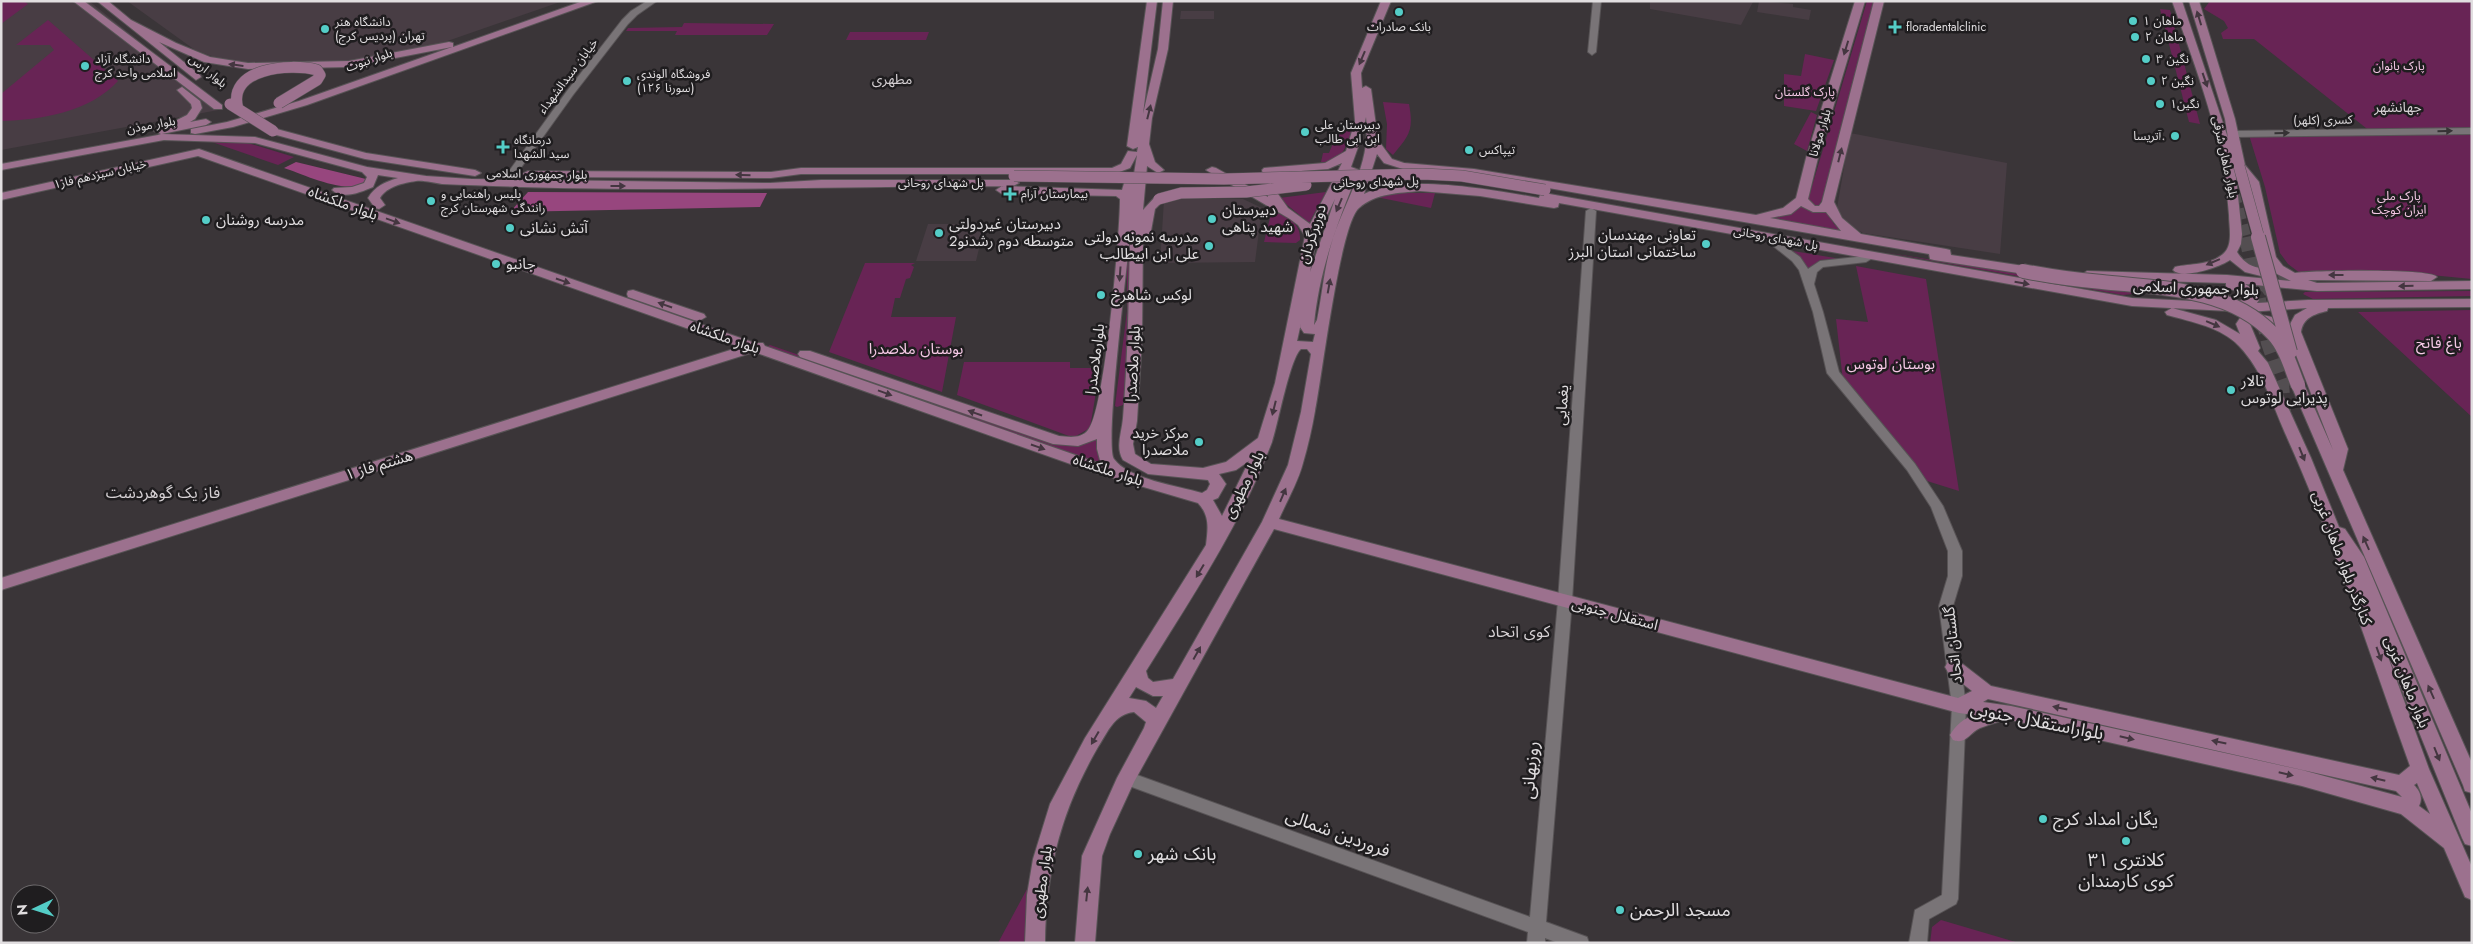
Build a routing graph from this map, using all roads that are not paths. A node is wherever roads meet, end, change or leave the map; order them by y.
1 (102, 1) edge
2 (575, 1) edge
3 (593, 1) edge
4 (653, 1) edge
5 (1152, 1) edge
6 (1168, 1) edge
7 (1386, 1) edge
8 (1395, 1) edge
9 (1597, 1) edge
10 (1860, 1) edge
11 (1879, 1) edge
12 (2177, 1) edge
13 (2194, 1) edge
14 (80, 2) edge
15 (556, 11) junction
16 (128, 22) junction
17 (113, 27) junction
18 (458, 43) junction
19 (1145, 49) junction
20 (1163, 49) junction
21 (1592, 52) dead end
22 (279, 103) junction
23 (303, 103) junction
24 (231, 108) junction
25 (229, 121) junction
26 (285, 122) junction
27 (1360, 125) junction
28 (2472, 131) edge
29 (2234, 134) junction
30 (158, 135) junction
31 (258, 138) junction
32 (1373, 140) junction
33 (1143, 141) junction
34 (199, 152) joint
35 (1132, 153) junction
36 (1351, 153) junction
37 (174, 154) junction
38 (1, 161) edge
39 (2239, 166) junction
40 (1, 167) edge
41 (1420, 168) junction
42 (366, 170) junction
43 (1212, 170) dead end
44 (1086, 171) junction
45 (479, 173) junction
46 (512, 174) junction
47 (559, 174) junction
48 (426, 179) junction
49 (770, 180) junction
50 (824, 180) joint
51 (1314, 180) junction
52 (465, 182) junction
53 (552, 185) junction
54 (1415, 189) junction
55 (338, 190) junction
56 (1081, 190) junction
57 (1, 192) edge
58 (1, 197) edge
59 (1802, 199) junction
60 (1828, 202) junction
61 (379, 205) junction
62 (1126, 208) junction
63 (1282, 208) junction
64 (1349, 211) junction
65 (1591, 211) junction
66 (1739, 216) junction
67 (439, 232) junction
68 (1311, 236) junction
69 (474, 239) junction
70 (1869, 239) junction
71 (1776, 243) junction
72 (462, 245) junction
73 (2230, 252) junction
74 (1866, 259) junction
75 (1922, 259) junction
76 (2272, 259) junction
77 (1137, 265) junction
78 (1991, 265) junction
79 (2023, 271) junction
80 (2138, 276) junction
81 (1994, 278) junction
82 (2189, 278) junction
83 (2298, 281) junction
84 (1809, 283) junction
85 (2472, 285) edge
86 (2317, 287) junction
87 (2132, 302) junction
88 (2347, 303) junction
89 (2472, 303) edge
90 (2308, 304) junction
91 (2203, 307) junction
92 (1323, 322) junction
93 (758, 343) junction
94 (2299, 346) junction
95 (1318, 354) junction
96 (1286, 360) junction
97 (2261, 363) junction
98 (2298, 385) junction
99 (1131, 388) junction
100 (1105, 408) junction
101 (1266, 438) junction
102 (2334, 471) junction
103 (1203, 474) junction
104 (1124, 476) junction
105 (1203, 499) junction
106 (2320, 505) junction
107 (1270, 522) junction
108 (1214, 548) junction
109 (1, 576) edge
110 (1, 584) edge
111 (1565, 601) junction
112 (1954, 667) junction
113 (1137, 670) junction
114 (1180, 684) junction
115 (1986, 692) junction
116 (1959, 706) junction
117 (2011, 713) junction
118 (1108, 715) junction
119 (1152, 733) junction
120 (1960, 735) junction
121 (2411, 743) junction
122 (2420, 769) junction
123 (2468, 770) edge
124 (1126, 778) junction
125 (2402, 784) junction
126 (2472, 785) edge
127 (2407, 807) junction
128 (2472, 839) edge
129 (2453, 844) junction
130 (2472, 890) edge
131 (1536, 935) edge
132 (1035, 943) edge
133 (1085, 943) edge
134 (1581, 943) edge
135 (1918, 943) edge

1 - 16 main road, بلوار ارس
2 - 15 main road, بلوار نبوت
3 - 15 main road, بلوار نبوت
4 - 46 street, خیابان سیدالشهداء
5 - 19 main road
6 - 20 main road, بلوار ملاصدرا
7 -> 27 main road, بلوار مطهری
8 - 32 main road
9 - 21 street
10 -> 59 main road, بلوار مولانا
60 -> 11 main road, بلوار مولانا
12 -> 73 main road, بلوار ماهان شرقی
29 -> 13 main road, بلوار ماهان شرقی
14 - 17 main road, بلوار ارس
15 - 18 main road, بلوار نبوت
15 - 23 main road, بلوار نبوت
18 -> 16 main road
16 - 24 main road, بلوار ارس
17 - 24 main road, بلوار ارس
17 - 30 main road
18 - 22 main road, بلوار نبوت
19 - 20 main road
19 - 35 main road
33 -> 20 main road, بلوار ملاصدرا
22 - 24 main road, بلوار نبوت
22 - 24 main road, bridge
23 - 25 main road, بلوار موذن
23 - 26 main road
24 - 25 main road
24 - 31 main road
24 - 45 main road, bridge
25 - 30 main road, بلوار موذن
25 - 31 main road
26 - 31 main road
26 - 45 main road, بلوار جمهوری اسلامی
27 - 36 main road, بلوار مطهری
27 -> 92 main road, دوربرگردان
29 -> 28 street, کسری (کلهر)
29 - 39 main road, بلوار ماهان شرقی
30 - 31 main road
30 - 37 main road
30 - 38 main road, بلوار موذن
30 - 40 main road, بلوار موذن
31 - 42 main road, بلوار جمهوری اسلامی
31 - 52 main road
32 - 41 main road
32 - 64 main road
33 - 51 main road, bridge
33 - 77 main road, بلوار ملاصدرا
34 - 58 main road, خیابان سیزدهم فاز۱
34 -> 67 main road, بلوار ملکشاه
35 - 44 main road
35 - 62 main road
36 - 63 main road
36 - 68 main road, بلوار مطهری
37 - 55 main road, بلوار ملکشاه
37 - 57 main road, خیابان سیزدهم فاز۱
39 - 76 main road, بلوار ماهان شرقی
39 - 98 main road, bridge
41 - 54 main road
41 - 66 main road
42 - 48 main road, بلوار جمهوری اسلامی
42 - 55 main road
43 - 63 main road
44 - 49 main road
44 - 56 main road
45 - 46 main road, بلوار جمهوری اسلامی
46 - 47 main road, بلوار جمهوری اسلامی
49 -> 47 main road, بلوار جمهوری اسلامی
47 - 53 main road
48 - 52 main road, بلوار جمهوری اسلامی
48 - 61 main road
49 - 50 main road, بلوار جمهوری اسلامی
53 -> 49 main road, بلوار جمهوری اسلامی
49 - 56 main road
50 - 51 main road, پل شهدای روحانی, bridge
51 - 75 main road, پل شهدای روحانی
51 - 77 main road, bridge
52 - 53 main road, بلوار جمهوری اسلامی
54 - 64 main road
54 - 65 main road
55 - 61 main road, بلوار ملکشاه
56 - 62 main road
59 - 60 main road
59 - 66 main road
60 - 70 main road
61 - 67 main road, بلوار ملکشاه
62 -> 100 main road, بلوارملاصدرا
63 - 68 main road
92 -> 64 main road
65 - 71 main road
65 - 111 street, یغمایی
66 - 70 main road
67 - 69 main road, بلوار ملکشاه
67 - 72 main road, بلوار ملکشاه
68 - 96 main road, بلوار مطهری
69 - 72 main road
93 -> 69 main road, بلوار ملکشاه
70 - 78 main road
71 - 74 main road
71 - 84 street, گلستان اتحاد
72 -> 93 main road, بلوار ملکشاه
73 - 76 main road
73 -> 80 main road
74 - 81 main road
74 - 84 street
75 - 78 main road, بلوار جمهوری اسلامی
75 - 81 main road, بلوار جمهوری اسلامی
76 - 86 main road
77 - 99 main road, بلوار ملاصدرا
78 - 79 main road, بلوار جمهوری اسلامی
79 - 80 main road, بلوار جمهوری اسلامی
79 - 98 main road, bridge
80 - 82 main road, بلوار جمهوری اسلامی
81 -> 87 main road, بلوار جمهوری اسلامی
82 - 83 main road, بلوار جمهوری اسلامی
82 - 91 main road
85 -> 83 main road
83 - 86 main road, بلوار جمهوری اسلامی
83 - 90 main road
84 - 112 street, گلستان اتحاد
85 -> 86 main road, بلوار جمهوری اسلامی
87 - 91 main road, بلوار جمهوری اسلامی
87 -> 97 main road, کنارگذر بلوار ماهان غربی
88 - 89 main road, بلوار جمهوری اسلامی
88 - 90 main road, بلوار جمهوری اسلامی
88 - 94 main road
90 - 91 main road, بلوار جمهوری اسلامی
92 - 95 main road
100 -> 93 main road, بلوار ملکشاه
93 -> 104 main road, بلوار ملکشاه
93 - 109 main road, هشتم فاز ۱
93 - 110 main road, هشتم فاز ۱
94 - 97 main road
94 - 102 main road
95 - 96 main road
107 -> 95 main road
96 -> 101 main road, بلوار مطهری
97 -> 106 main road, کنارگذر بلوار ماهان غربی
98 - 102 main road, بلوار ماهان غربی
99 - 100 main road
99 - 103 main road, بلوار ملاصدرا
100 - 104 main road, بلوارملاصدرا
101 - 103 main road, بلوار ملاصدرا
101 - 108 main road, بلوار مطهری
123 -> 102 main road, بلوار ماهان غربی
103 - 105 main road
104 - 105 main road, بلوار ملکشاه
105 - 108 main road
106 -> 121 main road, کنارگذر بلوار ماهان غربی
106 -> 128 main road, بلوار ماهان غربی
107 - 111 main road, استقلال جنوبی
114 -> 107 main road
108 -> 113 main road, بلوار مطهری
111 - 116 main road, استقلال جنوبی
111 - 131 street, روزبهانی
112 - 115 main road
112 - 116 street, گلستان اتحاد
113 - 114 main road
113 - 118 main road, بلوار مطهری
114 - 119 main road
115 - 116 main road, بلواراستقلال جنوبی
125 -> 115 main road, بلواراستقلال جنوبی
116 - 117 main road, بلواراستقلال جنوبی
116 - 120 street, گلستان اتحاد
117 - 120 main road
117 -> 127 main road, بلواراستقلال جنوبی
118 - 119 main road
118 -> 132 main road, بلوار مطهری
119 - 124 main road
120 - 135 street, گلستان اتحاد
121 - 122 main road, کنارگذر بلوار ماهان غربی
121 - 128 main road
122 - 125 main road
122 - 129 main road, کنارگذر بلوار ماهان غربی
123 - 126 main road, بلوار ماهان غربی
124 - 131 street, فروردین شمالی
133 -> 124 main road
125 - 127 main road
127 - 129 main road, بلواراستقلال جنوبی
129 - 130 main road, کنارگذر بلوار ماهان غربی
131 - 134 street, فروردین شمالی

